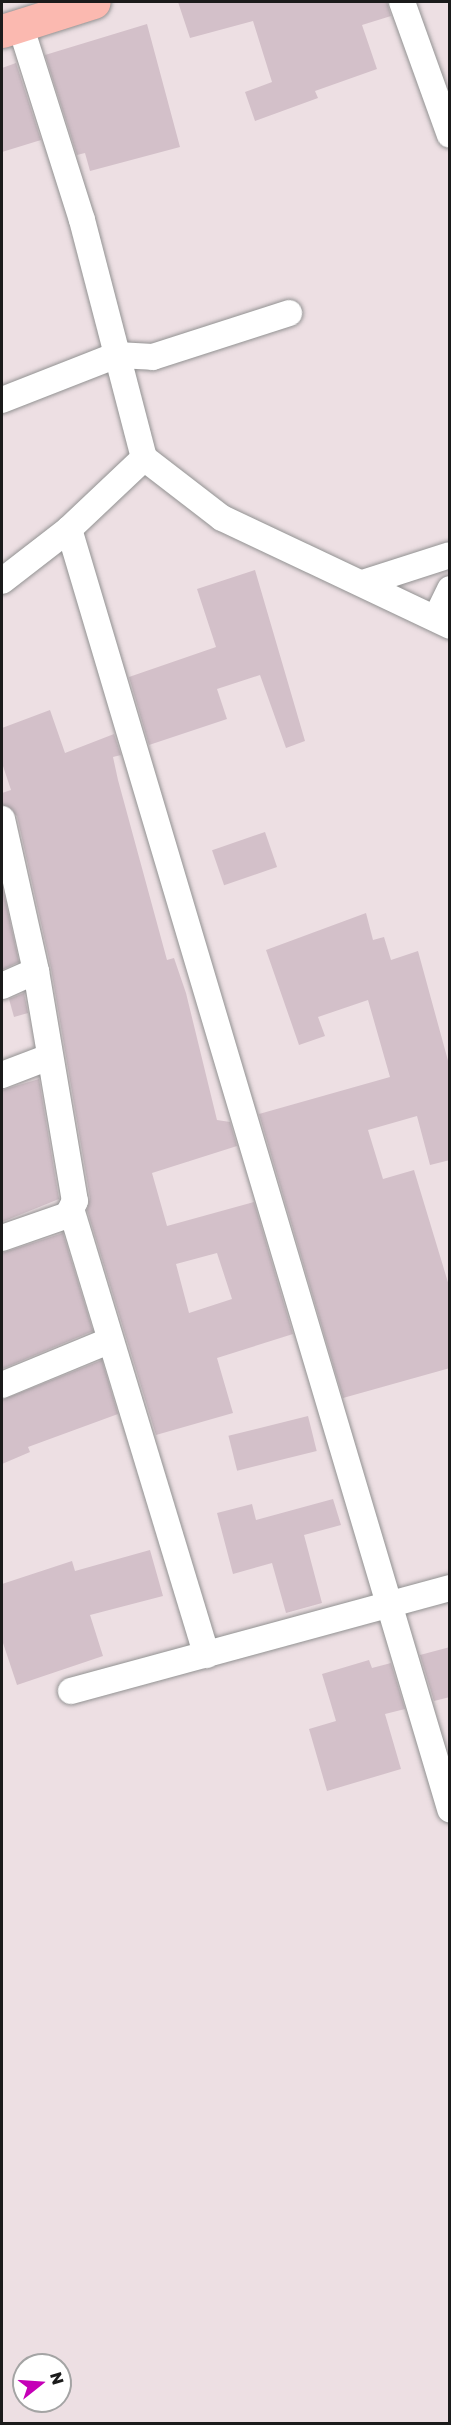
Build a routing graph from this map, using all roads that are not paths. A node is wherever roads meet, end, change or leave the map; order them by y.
1 (94, 2) edge
2 (402, 2) edge
3 (11, 28) edge
4 (450, 135) edge
5 (289, 313) dead end
6 (117, 355) junction
7 (2, 400) edge
8 (144, 458) junction
9 (69, 529) junction
10 (450, 555) edge
11 (2, 581) edge
12 (363, 583) junction
13 (450, 589) edge
14 (443, 621) edge
15 (2, 819) edge
16 (6, 859) edge
17 (36, 971) junction
18 (2, 986) edge
19 (49, 1057) junction
20 (2, 1075) edge
21 (72, 1212) junction
22 (2, 1238) edge
23 (109, 1341) junction
24 (2, 1385) edge
25 (450, 1588) edge
26 (389, 1607) junction
27 (207, 1655) junction
28 (71, 1691) dead end
29 (450, 1809) edge

1 - 3 main road
2 - 4 street
3 - 6 street
5 - 6 street
6 - 7 street
6 - 8 street
8 - 9 street
8 - 12 street
9 - 11 street
9 - 26 street
10 - 12 street
12 - 14 street
13 - 14 street
15 - 16 street
16 - 17 street
17 - 18 street
17 - 19 street
19 - 20 street
19 - 21 street
21 - 22 street
21 - 23 street
23 - 24 street
23 - 27 street
25 - 26 street
26 - 27 street
26 - 29 street
27 - 28 street

